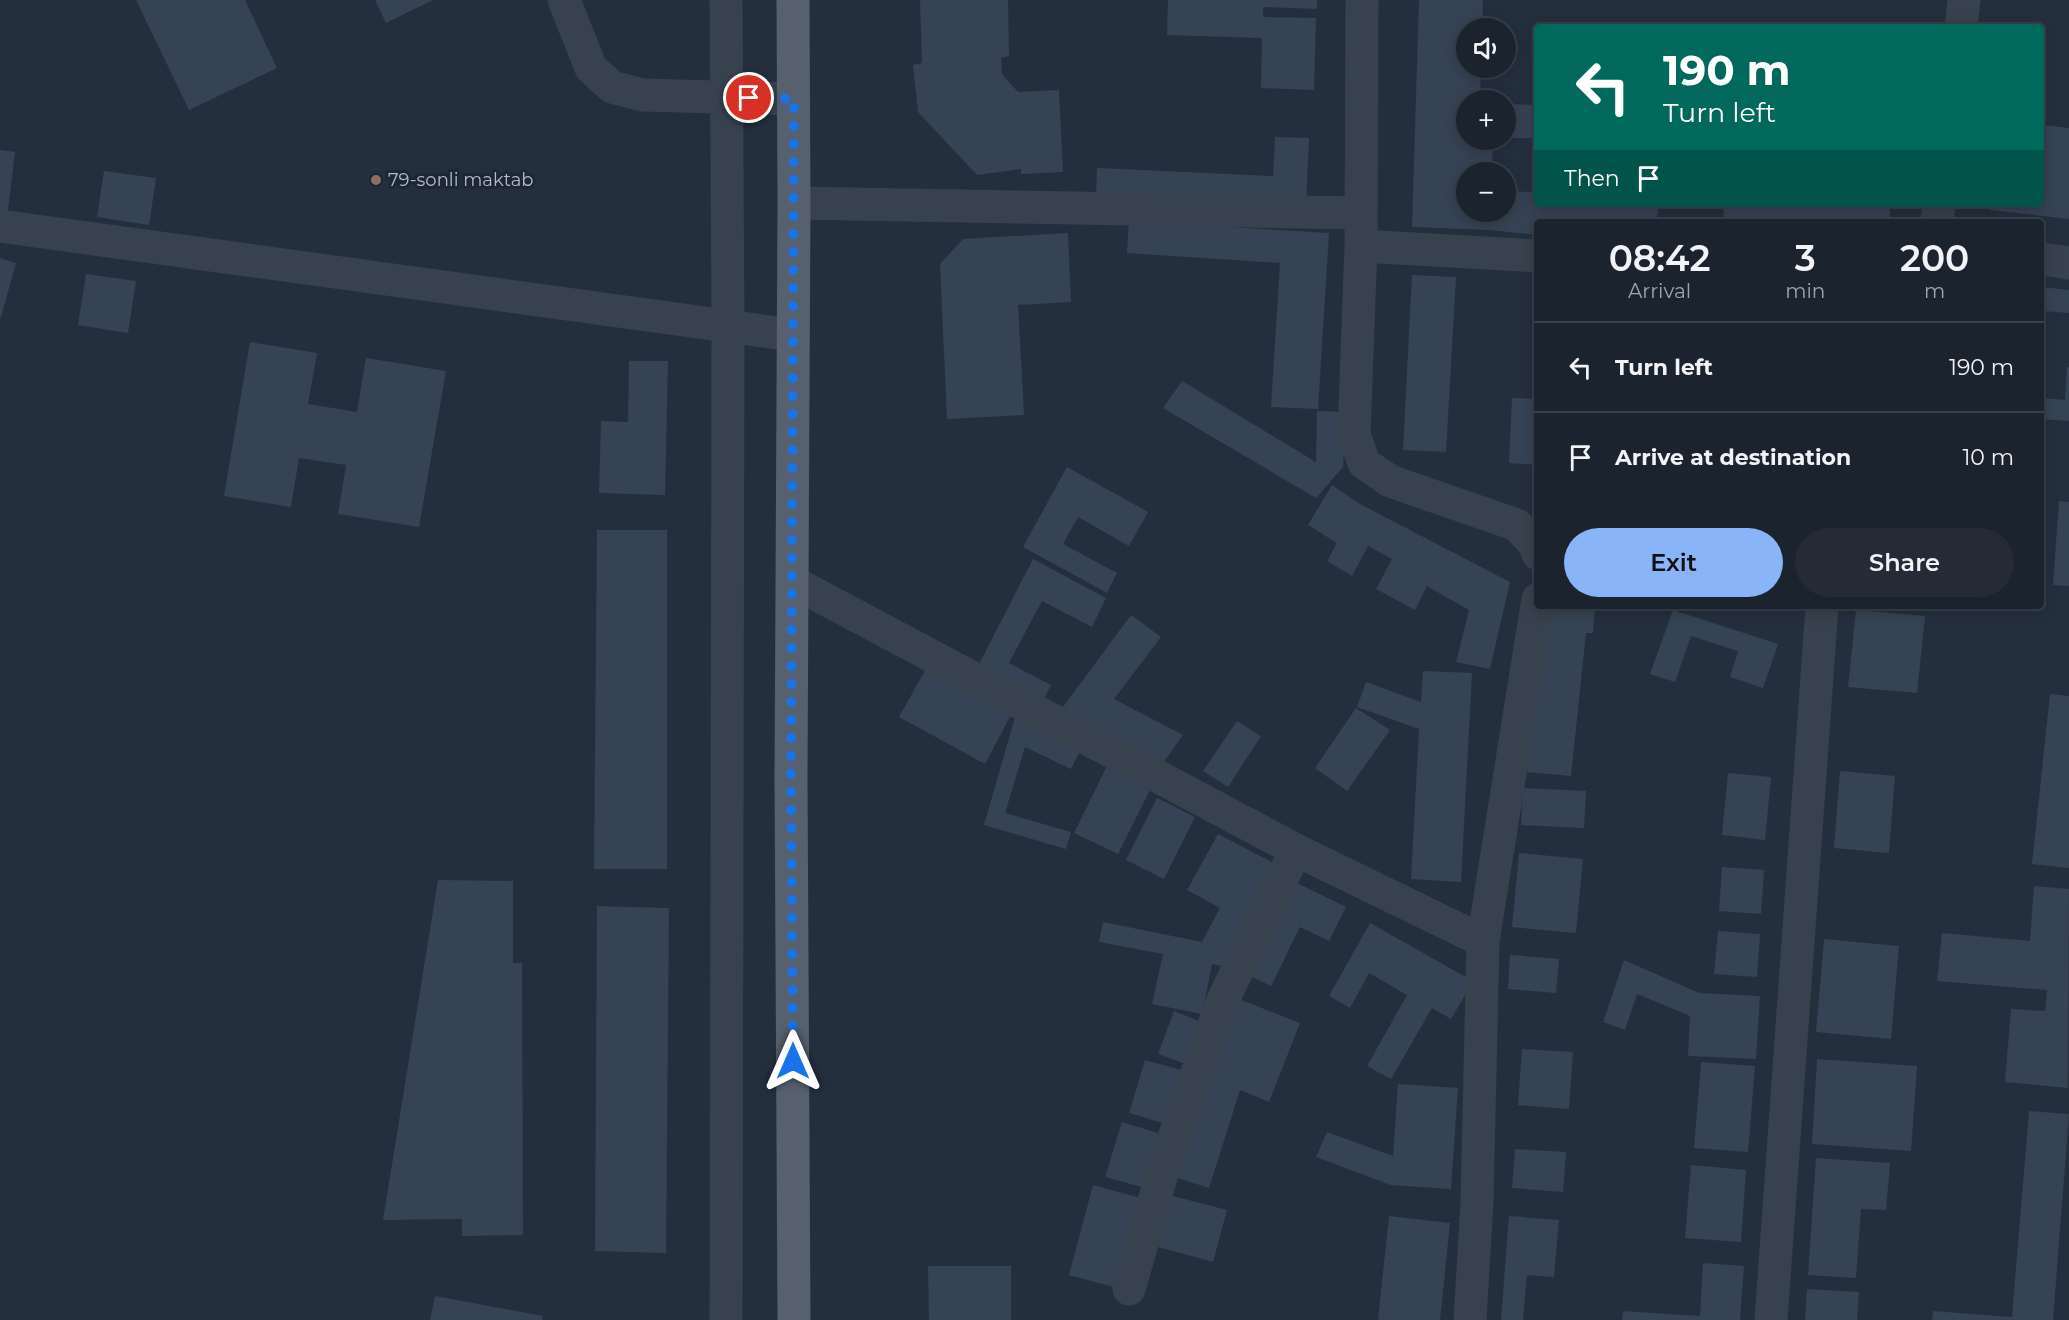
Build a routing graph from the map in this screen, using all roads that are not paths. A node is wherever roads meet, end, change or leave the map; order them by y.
1 (564, 0) edge
2 (726, 0) edge
3 (793, 0) edge
4 (1362, 0) edge
5 (1964, 0) edge
6 (1961, 24) edge
7 (726, 97) junction
8 (794, 99) junction
9 (794, 203) junction
10 (1361, 213) junction
11 (0, 226) edge
12 (1361, 246) junction
13 (1534, 256) edge
14 (2044, 259) edge
15 (2069, 263) edge
16 (728, 327) junction
17 (792, 335) junction
18 (1534, 544) edge
19 (793, 582) junction
20 (1536, 609) edge
21 (1822, 609) edge
22 (1296, 850) junction
23 (1484, 941) junction
24 (1130, 1289) dead end
25 (726, 1320) edge
26 (795, 1320) edge
27 (1470, 1320) edge
28 (1771, 1320) edge

1 - 7 street
2 - 7 street
3 - 8 main road
4 - 10 street
5 - 6 street
7 - 8 street
7 - 16 street
8 - 9 main road
9 - 10 street
9 - 17 main road
10 - 12 street
11 - 16 street
12 - 13 street
12 - 18 street
14 - 15 street
16 - 17 street
16 - 25 street
17 - 19 main road
19 - 22 street
19 - 26 main road
20 - 23 street
21 - 28 street
22 - 23 street
22 - 24 street
23 - 27 street

